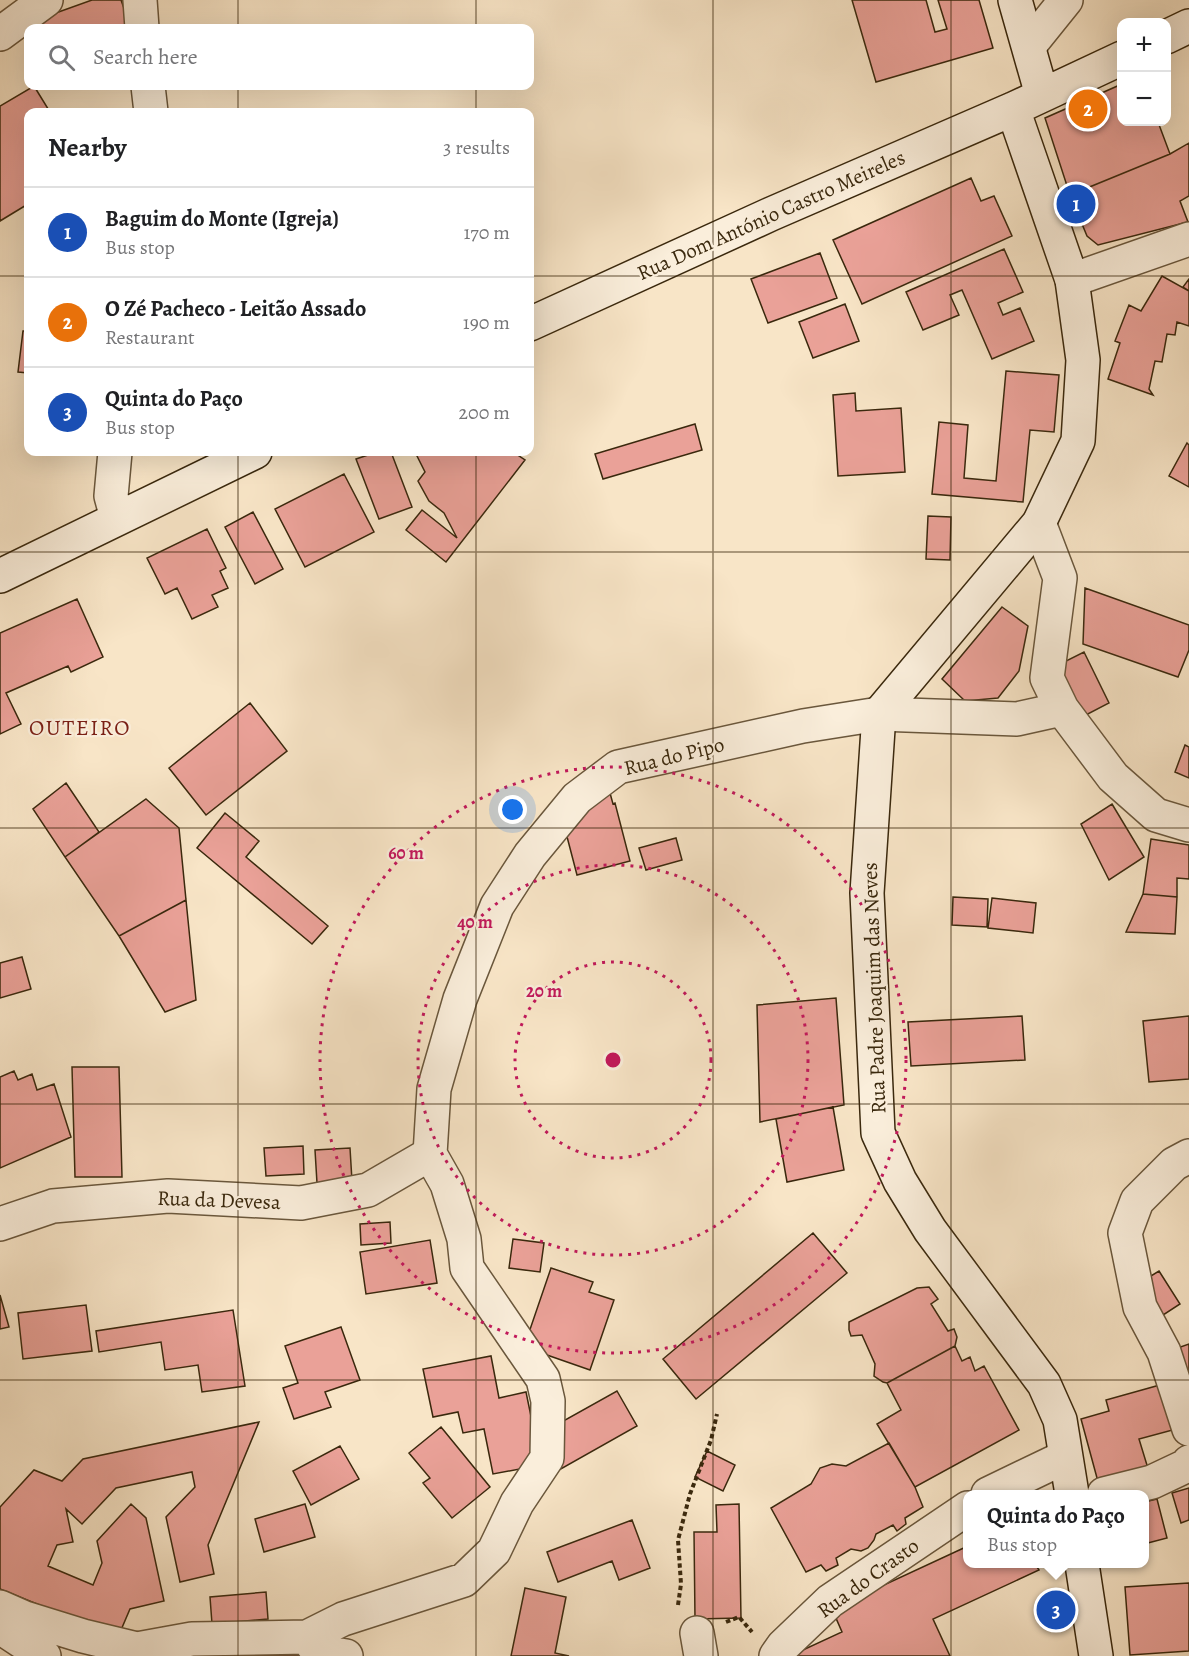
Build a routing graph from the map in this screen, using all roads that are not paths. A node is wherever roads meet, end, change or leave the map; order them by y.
1 (46, 0) edge
2 (140, 0) edge
3 (1015, 0) edge
4 (1066, 0) edge
5 (142, 24) edge
6 (1189, 26) edge
7 (0, 34) edge
8 (1171, 35) edge
9 (1029, 46) junction
10 (1117, 60) edge
11 (148, 90) edge
12 (1028, 102) junction
13 (151, 108) edge
14 (1189, 238) edge
15 (1072, 280) junction
16 (534, 322) edge
17 (115, 456) edge
18 (247, 456) edge
19 (117, 518) junction
20 (1039, 524) junction
21 (0, 576) edge
22 (1062, 709) junction
23 (879, 714) junction
24 (1189, 825) edge
25 (430, 1154) junction
26 (1189, 1156) edge
27 (0, 1224) edge
28 (1189, 1429) edge
29 (1065, 1457) junction
30 (1189, 1464) edge
31 (996, 1490) edge
32 (1071, 1490) edge
33 (1120, 1490) edge
34 (963, 1511) edge
35 (1083, 1568) edge
36 (0, 1607) edge
37 (0, 1627) edge
38 (307, 1637) junction
39 (767, 1648) edge
40 (44, 1656) edge
41 (346, 1656) edge
42 (1096, 1656) edge

1 - 7 street
2 - 5 street
3 - 9 street
4 - 9 street
6 - 8 street
9 - 12 street
10 - 12 street, Rua Dom António Castro Meireles
11 - 13 street
12 - 15 street
12 - 16 street, Rua Dom António Castro Meireles
14 - 15 street
15 - 20 street
17 - 19 street
18 - 19 street
19 - 21 street
20 - 22 street
20 - 23 street
22 - 23 street, Rua do Pipo
22 - 24 street
23 - 25 street, Rua do Pipo
23 - 29 street, Rua Padre Joaquim das Neves
25 - 27 street, Rua da Devesa
25 - 38 street
26 - 28 street
29 - 31 street
29 - 32 street, Rua Padre Joaquim das Neves
30 - 33 street
34 - 39 street, Rua do Crasto
35 - 42 street
36 - 38 street
37 - 40 street
38 - 41 street

